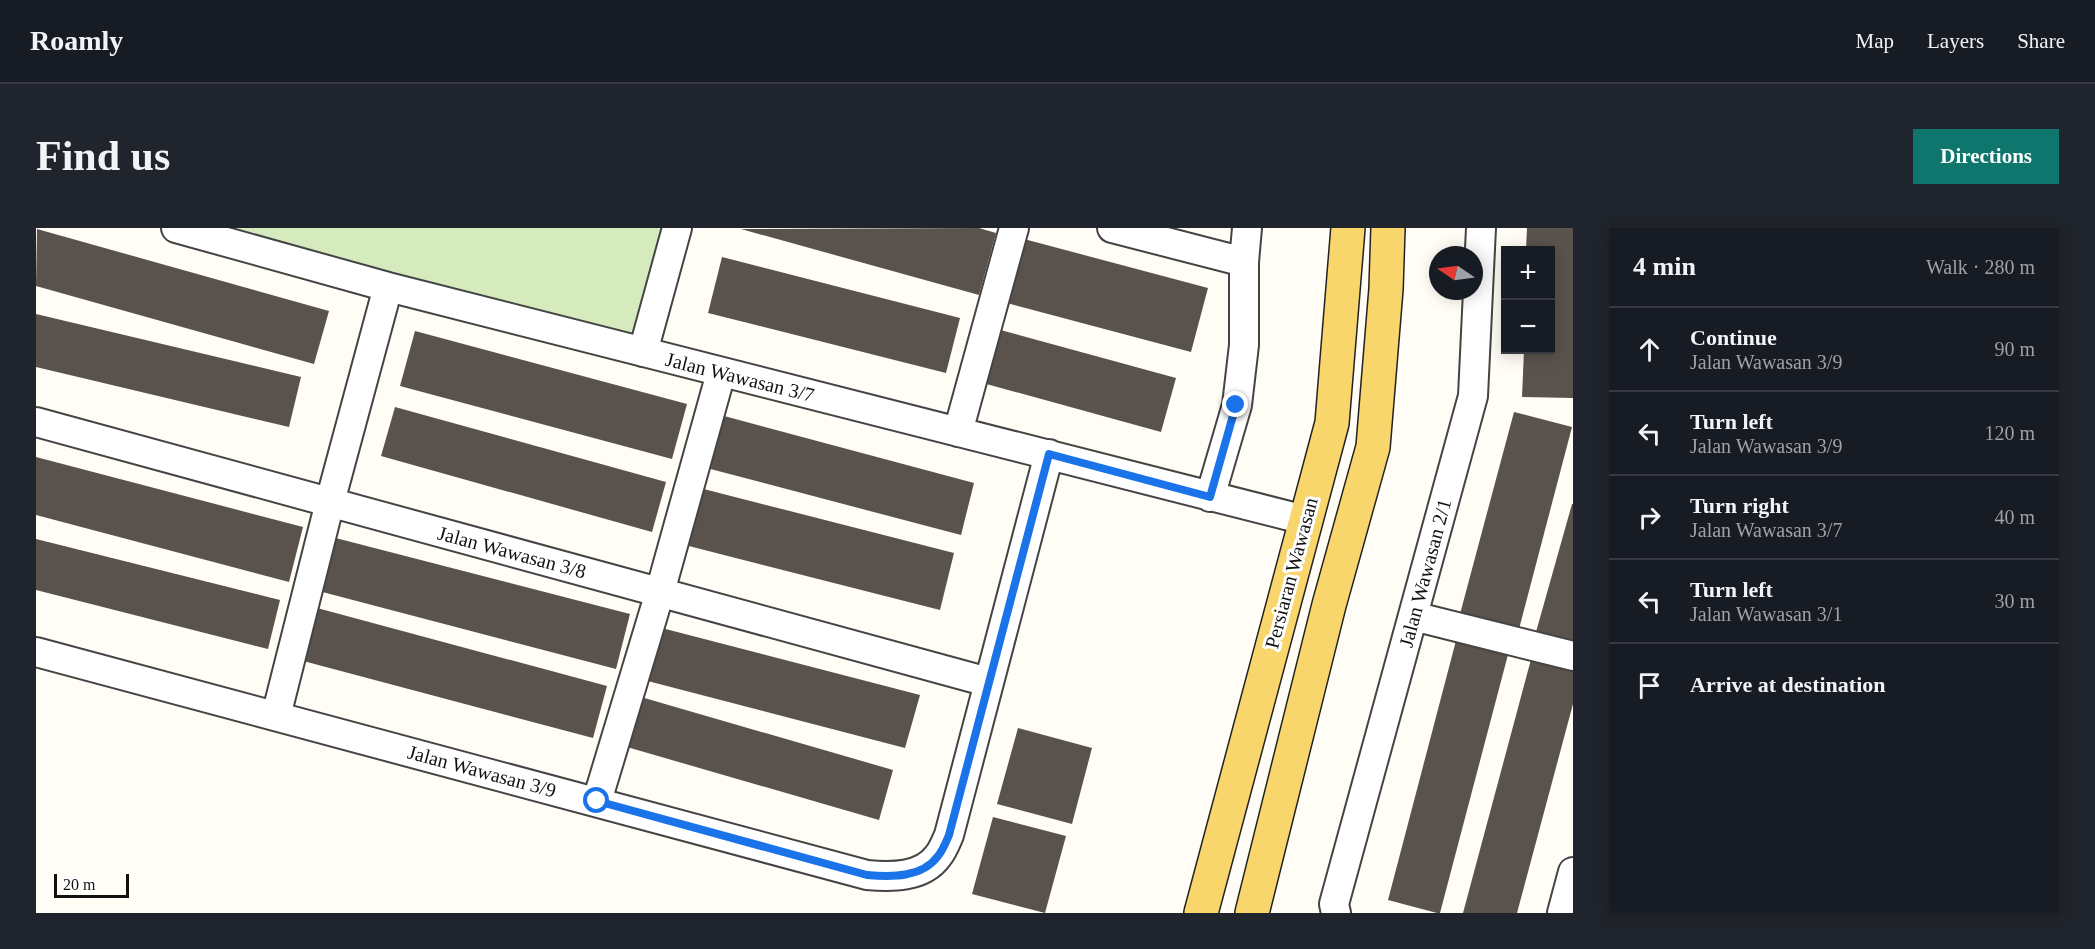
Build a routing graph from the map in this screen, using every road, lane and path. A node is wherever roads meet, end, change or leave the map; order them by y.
1 (176, 228) edge
2 (677, 228) edge
3 (1014, 228) edge
4 (1112, 228) edge
5 (1247, 228) edge
6 (1348, 228) edge
7 (1388, 228) edge
8 (1481, 228) edge
9 (1244, 262) junction
10 (388, 287) junction
11 (643, 352) junction
12 (721, 373) junction
13 (36, 422) edge
14 (958, 432) junction
15 (1373, 447) junction
16 (1049, 454) junction
17 (1210, 497) junction
18 (330, 502) junction
19 (1305, 520) junction
20 (660, 592) junction
21 (1329, 605) junction
22 (1413, 616) junction
23 (36, 652) edge
24 (1573, 656) edge
25 (988, 682) junction
26 (276, 716) junction
27 (597, 801) junction
28 (1264, 866) junction
29 (1573, 872) edge
30 (1201, 913) edge
31 (1252, 913) edge
32 (1263, 913) edge
33 (1336, 913) edge
34 (1562, 913) edge

1 - 10 street, Jalan Wawasan 3/7
2 - 11 street
3 - 14 street
4 - 9 street
5 - 9 street
6 - 19 main road, Persiaran Wawasan
7 - 15 main road
8 - 22 street, Jalan Wawasan 2/1
9 - 17 street
10 - 11 street, Jalan Wawasan 3/7
10 - 18 street
11 - 12 street, Jalan Wawasan 3/7
12 - 14 street, Jalan Wawasan 3/7
12 - 20 street
13 - 18 street, Jalan Wawasan 3/8
14 - 16 street, Jalan Wawasan 3/7
15 - 19 main road
15 - 21 main road
16 - 17 street, Jalan Wawasan 3/7
16 - 25 street, Jalan Wawasan 3/9
17 - 19 street, Jalan Wawasan 3/7
18 - 20 street, Jalan Wawasan 3/8
18 - 26 street
19 - 21 main road
19 - 30 main road, Persiaran Wawasan
20 - 25 street, Jalan Wawasan 3/8
20 - 27 street
21 - 28 main road
22 - 24 street
22 - 33 street, Jalan Wawasan 2/1
23 - 26 street, Jalan Wawasan 3/9
25 - 27 street, Jalan Wawasan 3/9
26 - 27 street, Jalan Wawasan 3/9
28 - 31 main road
28 - 32 main road
29 - 34 street

